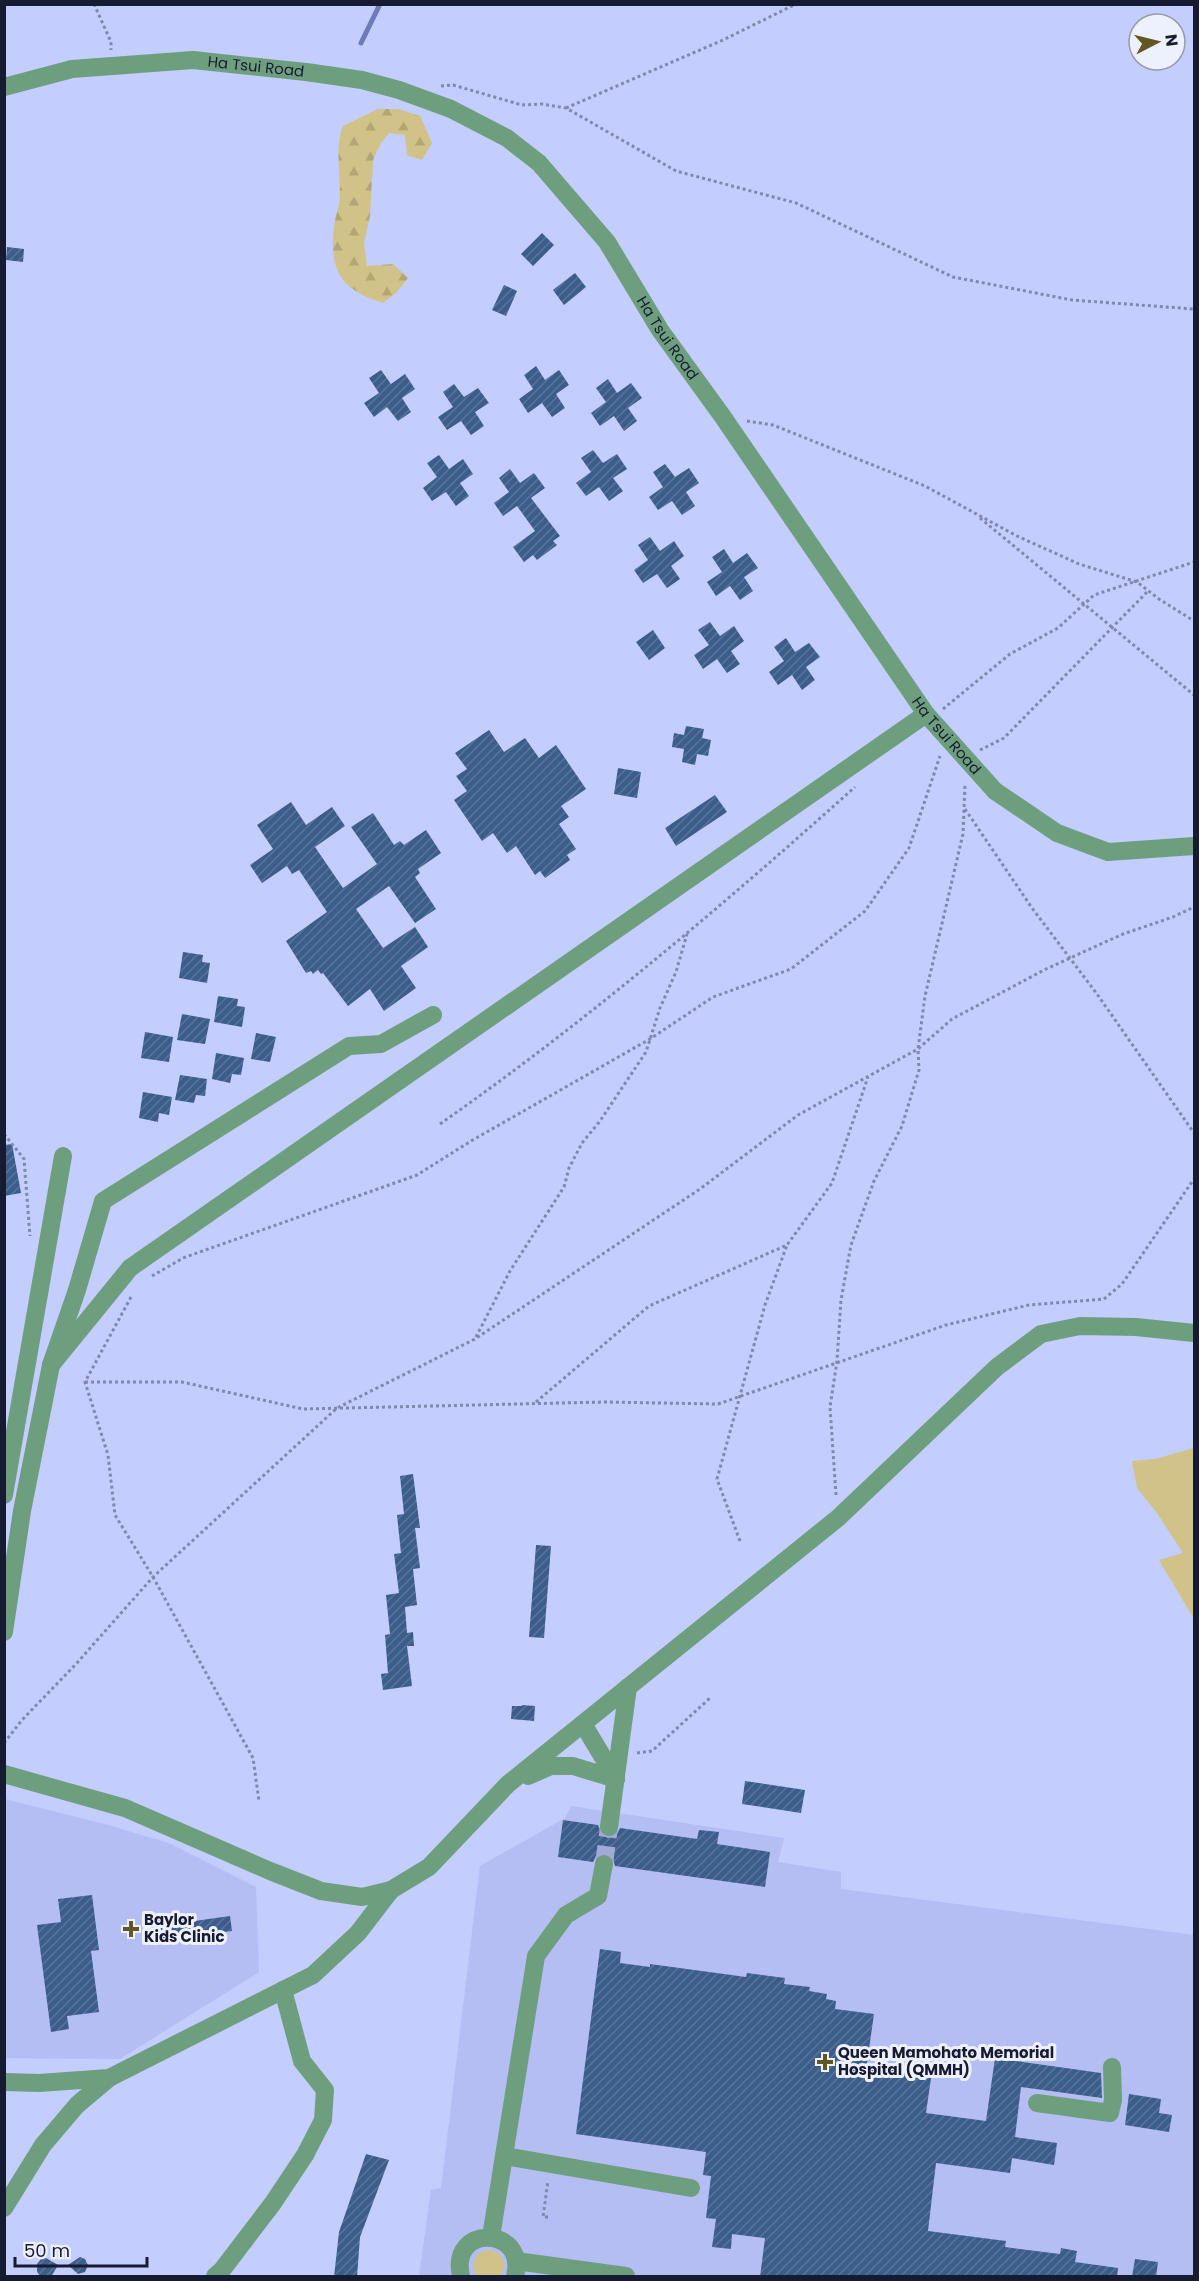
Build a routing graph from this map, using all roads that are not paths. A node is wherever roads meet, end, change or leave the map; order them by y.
1 (4, 87) edge
2 (928, 717) junction
3 (1194, 846) edge
4 (433, 1015) dead end
5 (63, 1156) dead end
6 (1194, 1333) edge
7 (51, 1365) junction
8 (4, 1495) edge
9 (4, 1632) edge
10 (628, 1687) junction
11 (583, 1724) junction
12 (4, 1774) edge
13 (616, 1779) junction
14 (508, 1784) junction
15 (609, 1827) tunnel mouth
16 (604, 1864) tunnel mouth
17 (391, 1890) junction
18 (283, 1990) junction
19 (1112, 2067) dead end
20 (109, 2078) junction
21 (4, 2082) edge
22 (1037, 2103) dead end
23 (504, 2156) junction
24 (691, 2188) dead end
25 (4, 2208) edge
26 (491, 2237) junction
27 (516, 2269) edge
28 (215, 2277) edge
29 (461, 2277) edge
30 (626, 2277) edge

1 - 2 street, Ha Tsui Road
2 - 3 street, Ha Tsui Road
2 - 7 street
4 - 7 street
5 - 8 street
6 - 10 street
7 - 9 street
10 - 11 street
10 - 13 street
11 - 13 street
11 - 14 street
12 - 17 street
13 - 14 street
13 - 15 street
14 - 17 street
16 - 23 street
17 - 18 street
18 - 20 street
18 - 28 street
19 - 22 street
20 - 21 street
20 - 25 street
23 - 24 street
23 - 26 street
26 - 27 street
26 - 29 street
27 - 30 street

